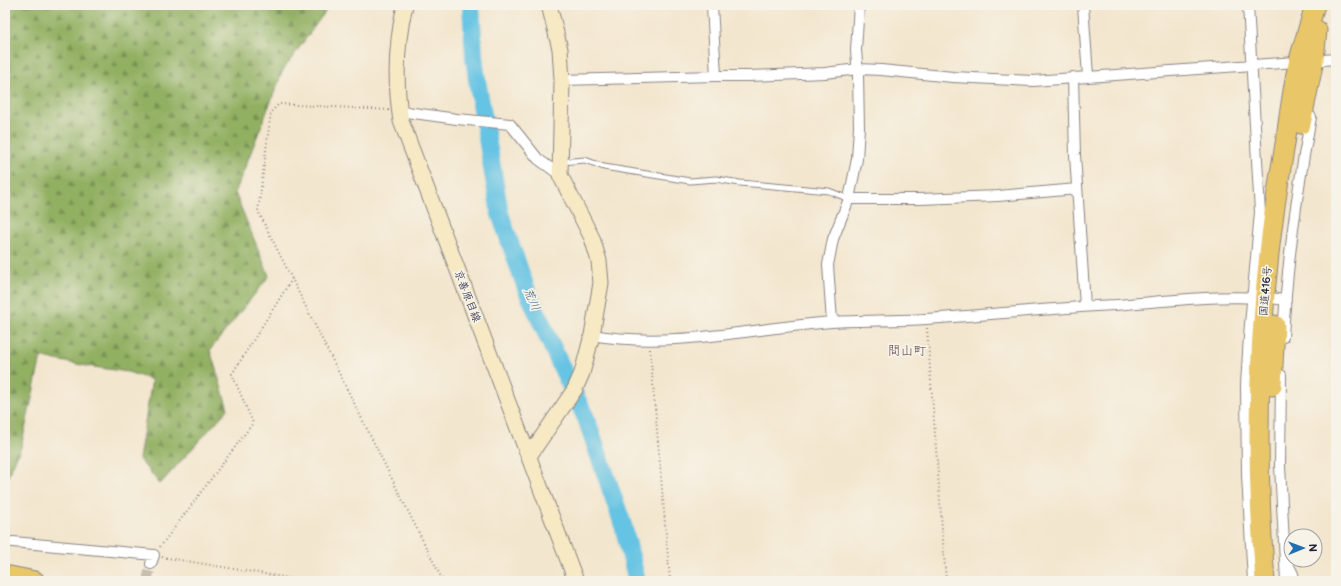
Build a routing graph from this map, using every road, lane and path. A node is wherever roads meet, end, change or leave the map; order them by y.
1 (405, 5) edge
2 (549, 5) edge
3 (712, 5) edge
4 (859, 5) edge
5 (1083, 5) edge
6 (1248, 5) edge
7 (1306, 5) edge
8 (1315, 5) edge
9 (1320, 5) edge
10 (1328, 5) edge
11 (1336, 59) edge
12 (1312, 60) junction
13 (1252, 64) junction
14 (858, 69) junction
15 (716, 76) junction
16 (1088, 76) junction
17 (1072, 77) junction
18 (562, 80) junction
19 (399, 111) junction
20 (560, 169) junction
21 (1077, 189) junction
22 (849, 199) junction
23 (292, 279) junction
24 (1270, 298) junction
25 (1085, 306) junction
26 (927, 319) junction
27 (832, 322) junction
28 (592, 335) junction
29 (649, 340) junction
30 (529, 456) junction
31 (1283, 528) edge
32 (13, 542) dead end
33 (153, 560) junction
34 (1285, 568) edge
35 (1290, 568) edge
36 (5, 575) edge
37 (35, 581) edge
38 (307, 581) edge
39 (443, 581) edge
40 (576, 581) edge
41 (670, 581) edge
42 (946, 581) edge
43 (1253, 581) edge
44 (1265, 581) edge
45 (1277, 581) edge
46 (1286, 581) edge
47 (1293, 581) edge

1 - 19 main road, 京善原目線
2 - 18 main road
3 - 15 street
4 - 14 street
5 - 16 street
6 - 13 street
7 - 12 highway
8 - 12 highway, 国道416号
9 - 12 highway, 国道416号
10 - 12 highway
11 - 12 street
12 - 13 street
12 - 24 highway, 国道416号
13 - 16 street
13 - 24 street
14 - 15 street
14 - 17 street
14 - 22 street
15 - 18 street
16 - 17 street
17 - 21 street
18 - 20 main road
19 - 20 street
19 - 23 path
19 - 30 main road, 京善原目線
20 - 22 lane
20 - 28 main road
21 - 22 street
21 - 25 street
22 - 27 street
23 - 33 path
23 - 39 path
24 - 25 street
24 - 31 street
24 - 43 street
24 - 44 highway, 国道416号
24 - 45 highway, 国道416号
25 - 26 street
26 - 27 street
26 - 42 path
27 - 29 street
28 - 29 street
28 - 30 main road
29 - 41 path
30 - 40 main road, 京善原目線
32 - 33 street
33 - 38 path
34 - 46 street
35 - 47 street
36 - 37 highway

